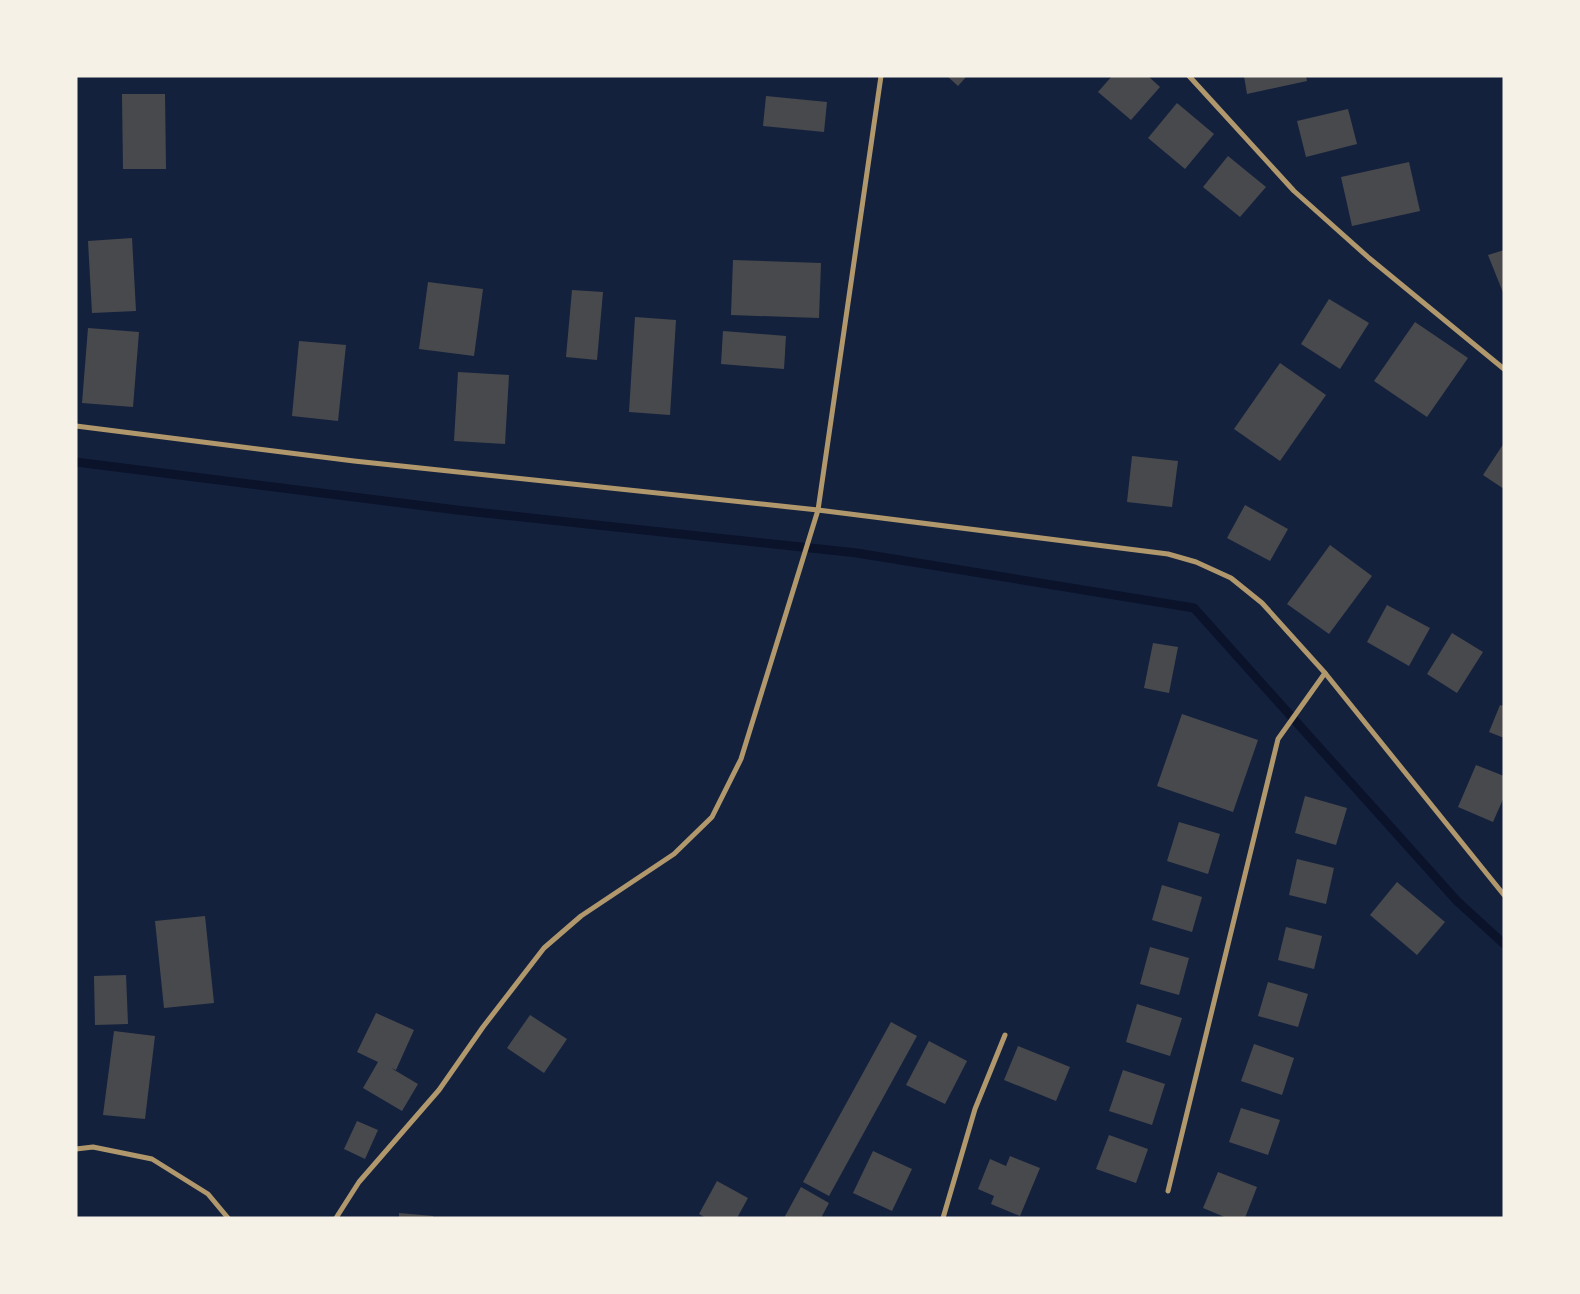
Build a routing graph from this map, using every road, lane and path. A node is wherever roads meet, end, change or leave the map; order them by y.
1 (882, 76) edge
2 (1189, 76) edge
3 (1504, 368) edge
4 (76, 426) edge
5 (818, 510) junction
6 (1325, 673) junction
7 (1504, 895) edge
8 (1005, 1035) dead end
9 (76, 1149) edge
10 (1168, 1191) dead end
11 (228, 1218) edge
12 (336, 1218) edge
13 (943, 1218) edge

1 - 5 street
2 - 3 street
4 - 5 street
5 - 6 street
5 - 12 street
6 - 7 street
6 - 10 street
8 - 13 street
9 - 11 street

